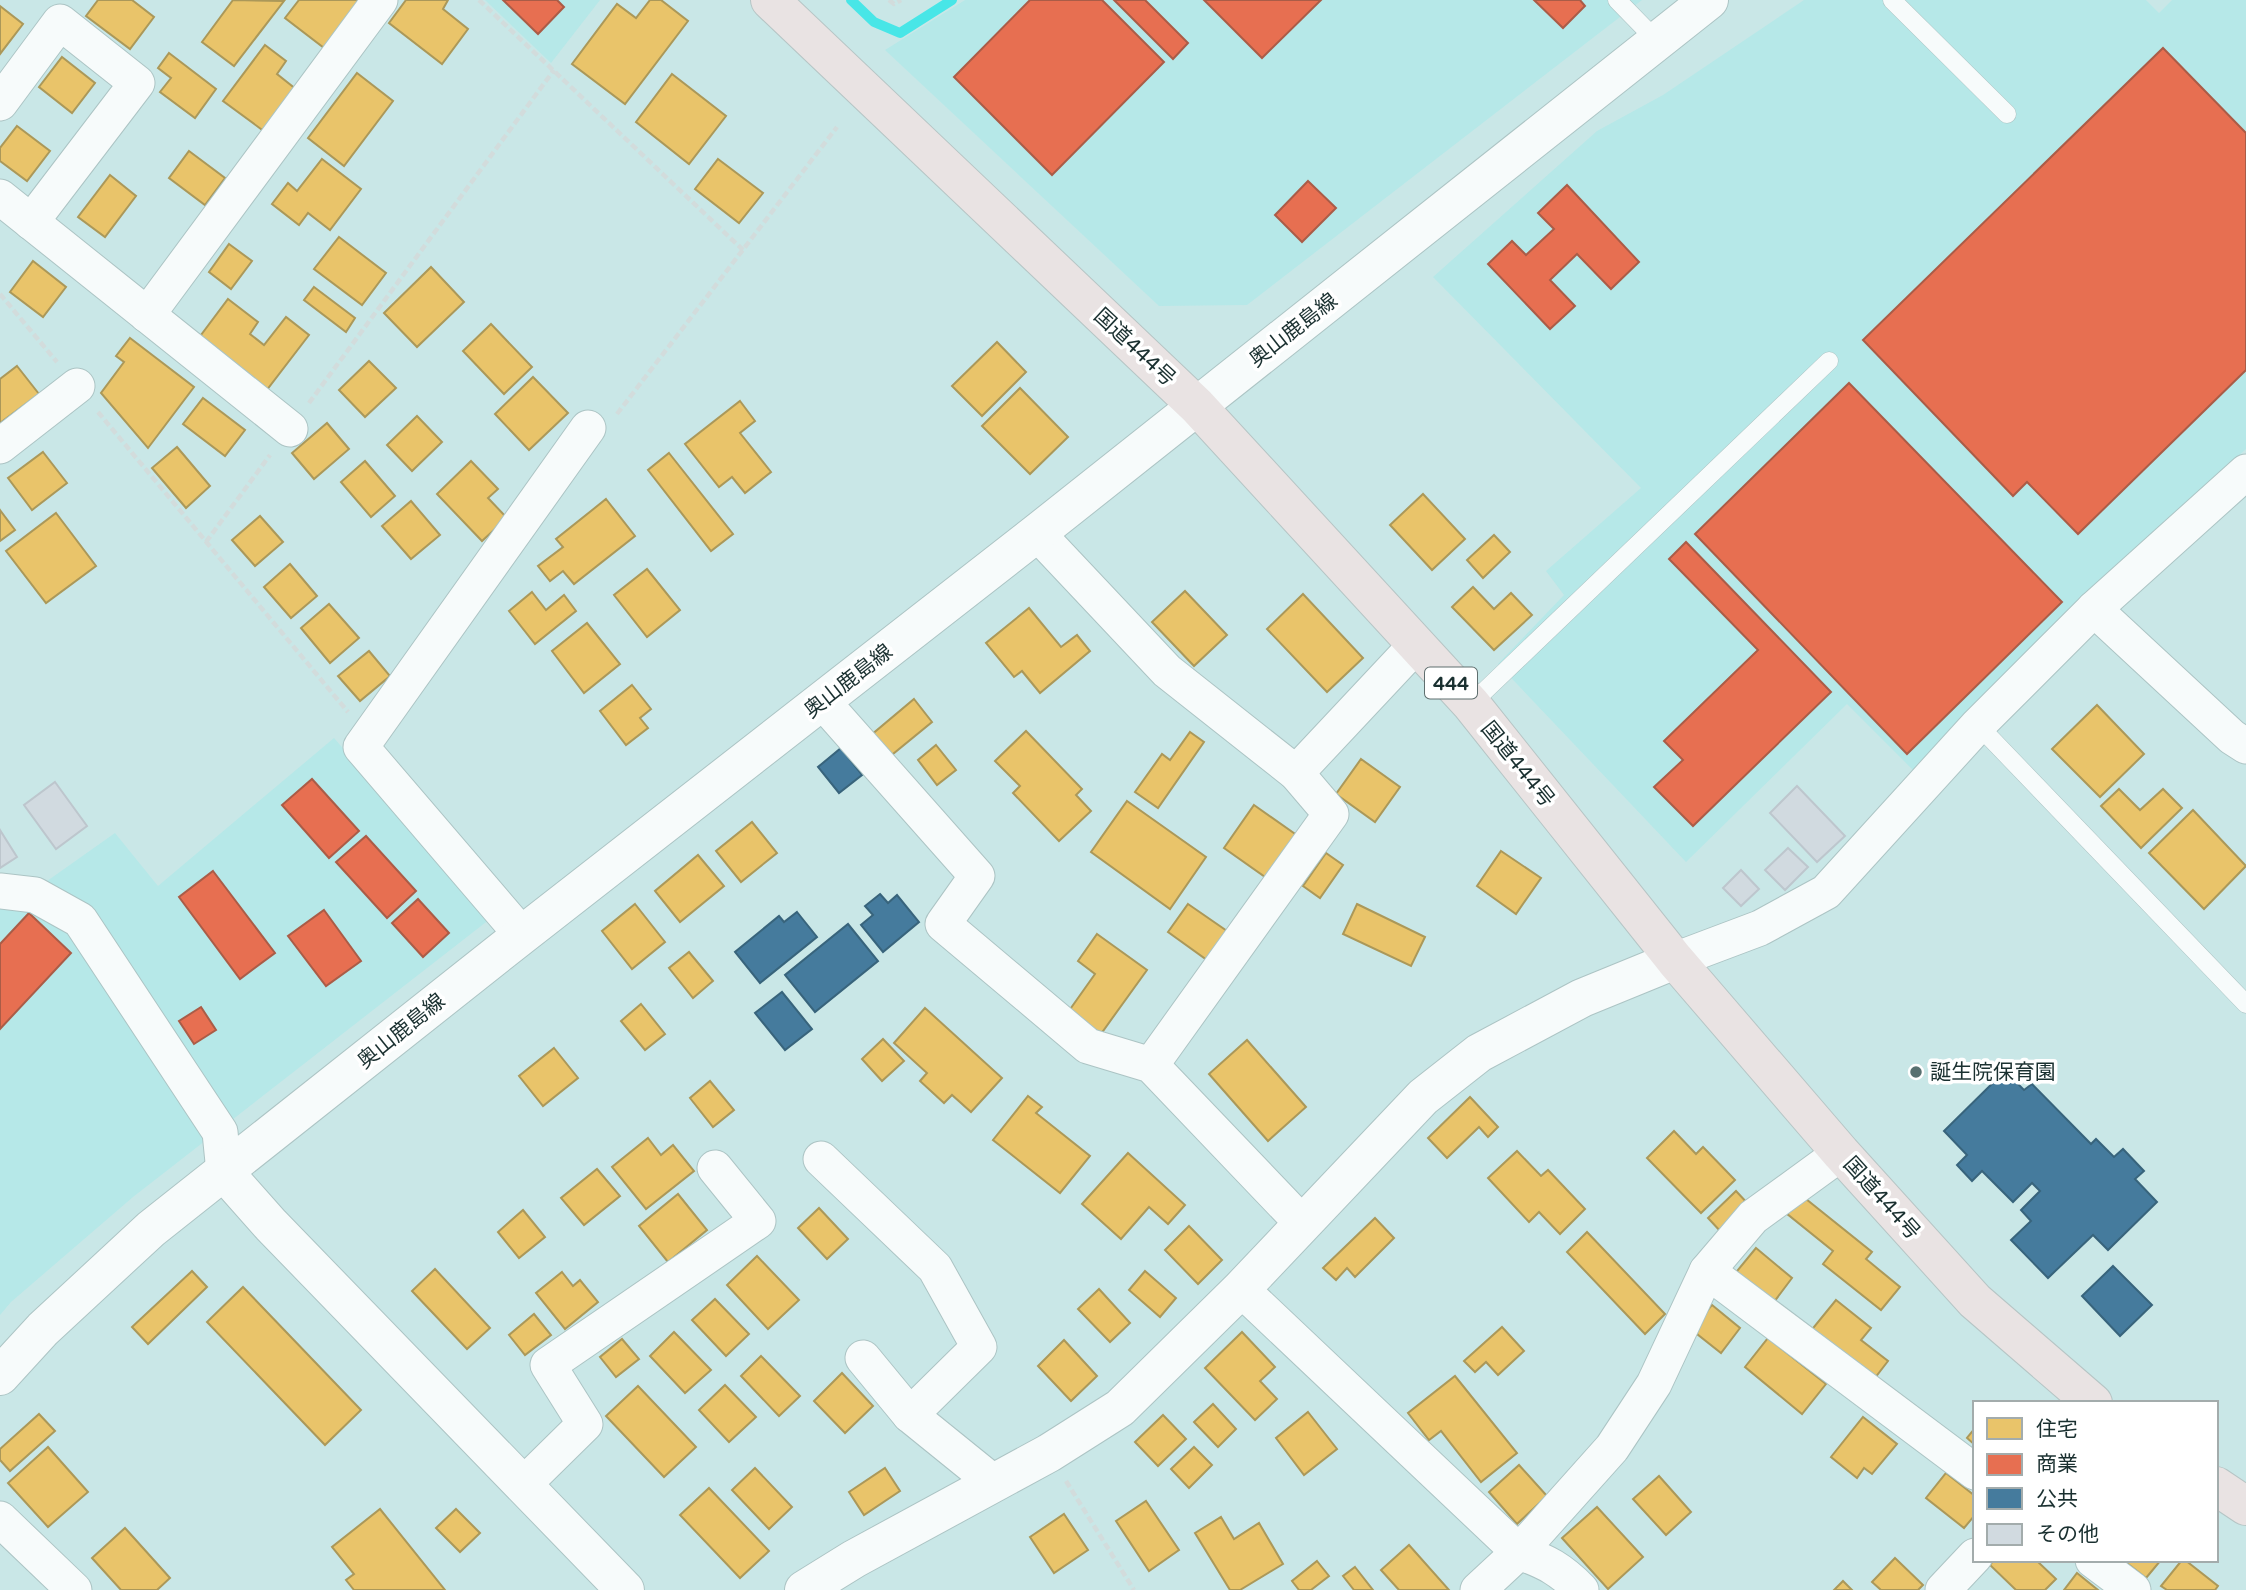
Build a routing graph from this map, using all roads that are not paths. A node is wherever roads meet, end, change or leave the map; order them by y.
1 (380, 0) edge
2 (1617, 0) edge
3 (1709, 0) edge
4 (1892, 0) edge
5 (786, 5) edge
6 (1657, 41) junction
7 (0, 103) edge
8 (2007, 114) dead end
9 (0, 197) edge
10 (31, 222) junction
11 (147, 315) junction
12 (1829, 361) dead end
13 (77, 386) road end
14 (1197, 405) junction
15 (588, 428) road end
16 (290, 429) road end
17 (0, 446) edge
18 (2246, 472) edge
19 (1037, 533) junction
20 (2094, 609) junction
21 (1416, 645) junction
22 (822, 701) junction
23 (1471, 704) junction
24 (1978, 725) junction
25 (2246, 746) edge
26 (1296, 773) junction
27 (0, 891) edge
28 (522, 935) junction
29 (1675, 960) junction
30 (2246, 1004) edge
31 (1152, 1065) junction
32 (1841, 1153) junction
33 (821, 1158) dead end
34 (715, 1168) dead end
35 (224, 1172) junction
36 (1303, 1224) junction
37 (1707, 1271) junction
38 (1241, 1289) junction
39 (863, 1358) dead end
40 (0, 1376) edge
41 (2091, 1401) edge
42 (910, 1415) junction
43 (1973, 1470) edge
44 (994, 1483) junction
45 (523, 1485) junction
46 (2218, 1487) edge
47 (2246, 1506) edge
48 (0, 1519) edge
49 (1519, 1552) junction
50 (1973, 1558) edge
51 (2096, 1562) edge
52 (74, 1590) edge
53 (625, 1590) edge
54 (804, 1590) edge
55 (1478, 1590) edge
56 (1581, 1590) edge
57 (1943, 1590) edge
58 (2133, 1590) edge

1 - 11 street
2 - 6 lane
3 - 6 main road, 奥山鹿島線
4 - 8 lane
5 - 14 highway, 国道444号 / 444
6 - 14 main road, 奥山鹿島線
7 - 10 street
9 - 10 street
10 - 11 street
11 - 16 street
12 - 23 lane
13 - 17 street
14 - 19 main road, 奥山鹿島線
14 - 21 highway, 国道444号 / 444
15 - 28 street
18 - 20 street
19 - 22 main road, 奥山鹿島線
19 - 26 street
20 - 24 street
20 - 25 street
21 - 23 highway, 国道444号 / 444
21 - 26 street
22 - 28 main road, 奥山鹿島線
22 - 31 street
23 - 29 highway, 国道444号 / 444
24 - 29 street
24 - 30 lane
26 - 31 street
27 - 35 street
28 - 35 main road, 奥山鹿島線
29 - 32 highway, 国道444号 / 444
29 - 36 main road
31 - 36 street
32 - 37 street
32 - 41 highway, 国道444号 / 444
33 - 42 street
34 - 45 street
35 - 40 main road, 奥山鹿島線
35 - 45 main road
36 - 38 main road
37 - 43 street
37 - 49 street
38 - 44 main road
38 - 49 street
39 - 42 street
42 - 44 street
44 - 54 main road
45 - 53 main road
46 - 47 highway
48 - 52 street
49 - 55 street
49 - 56 street
50 - 57 street
51 - 58 street

